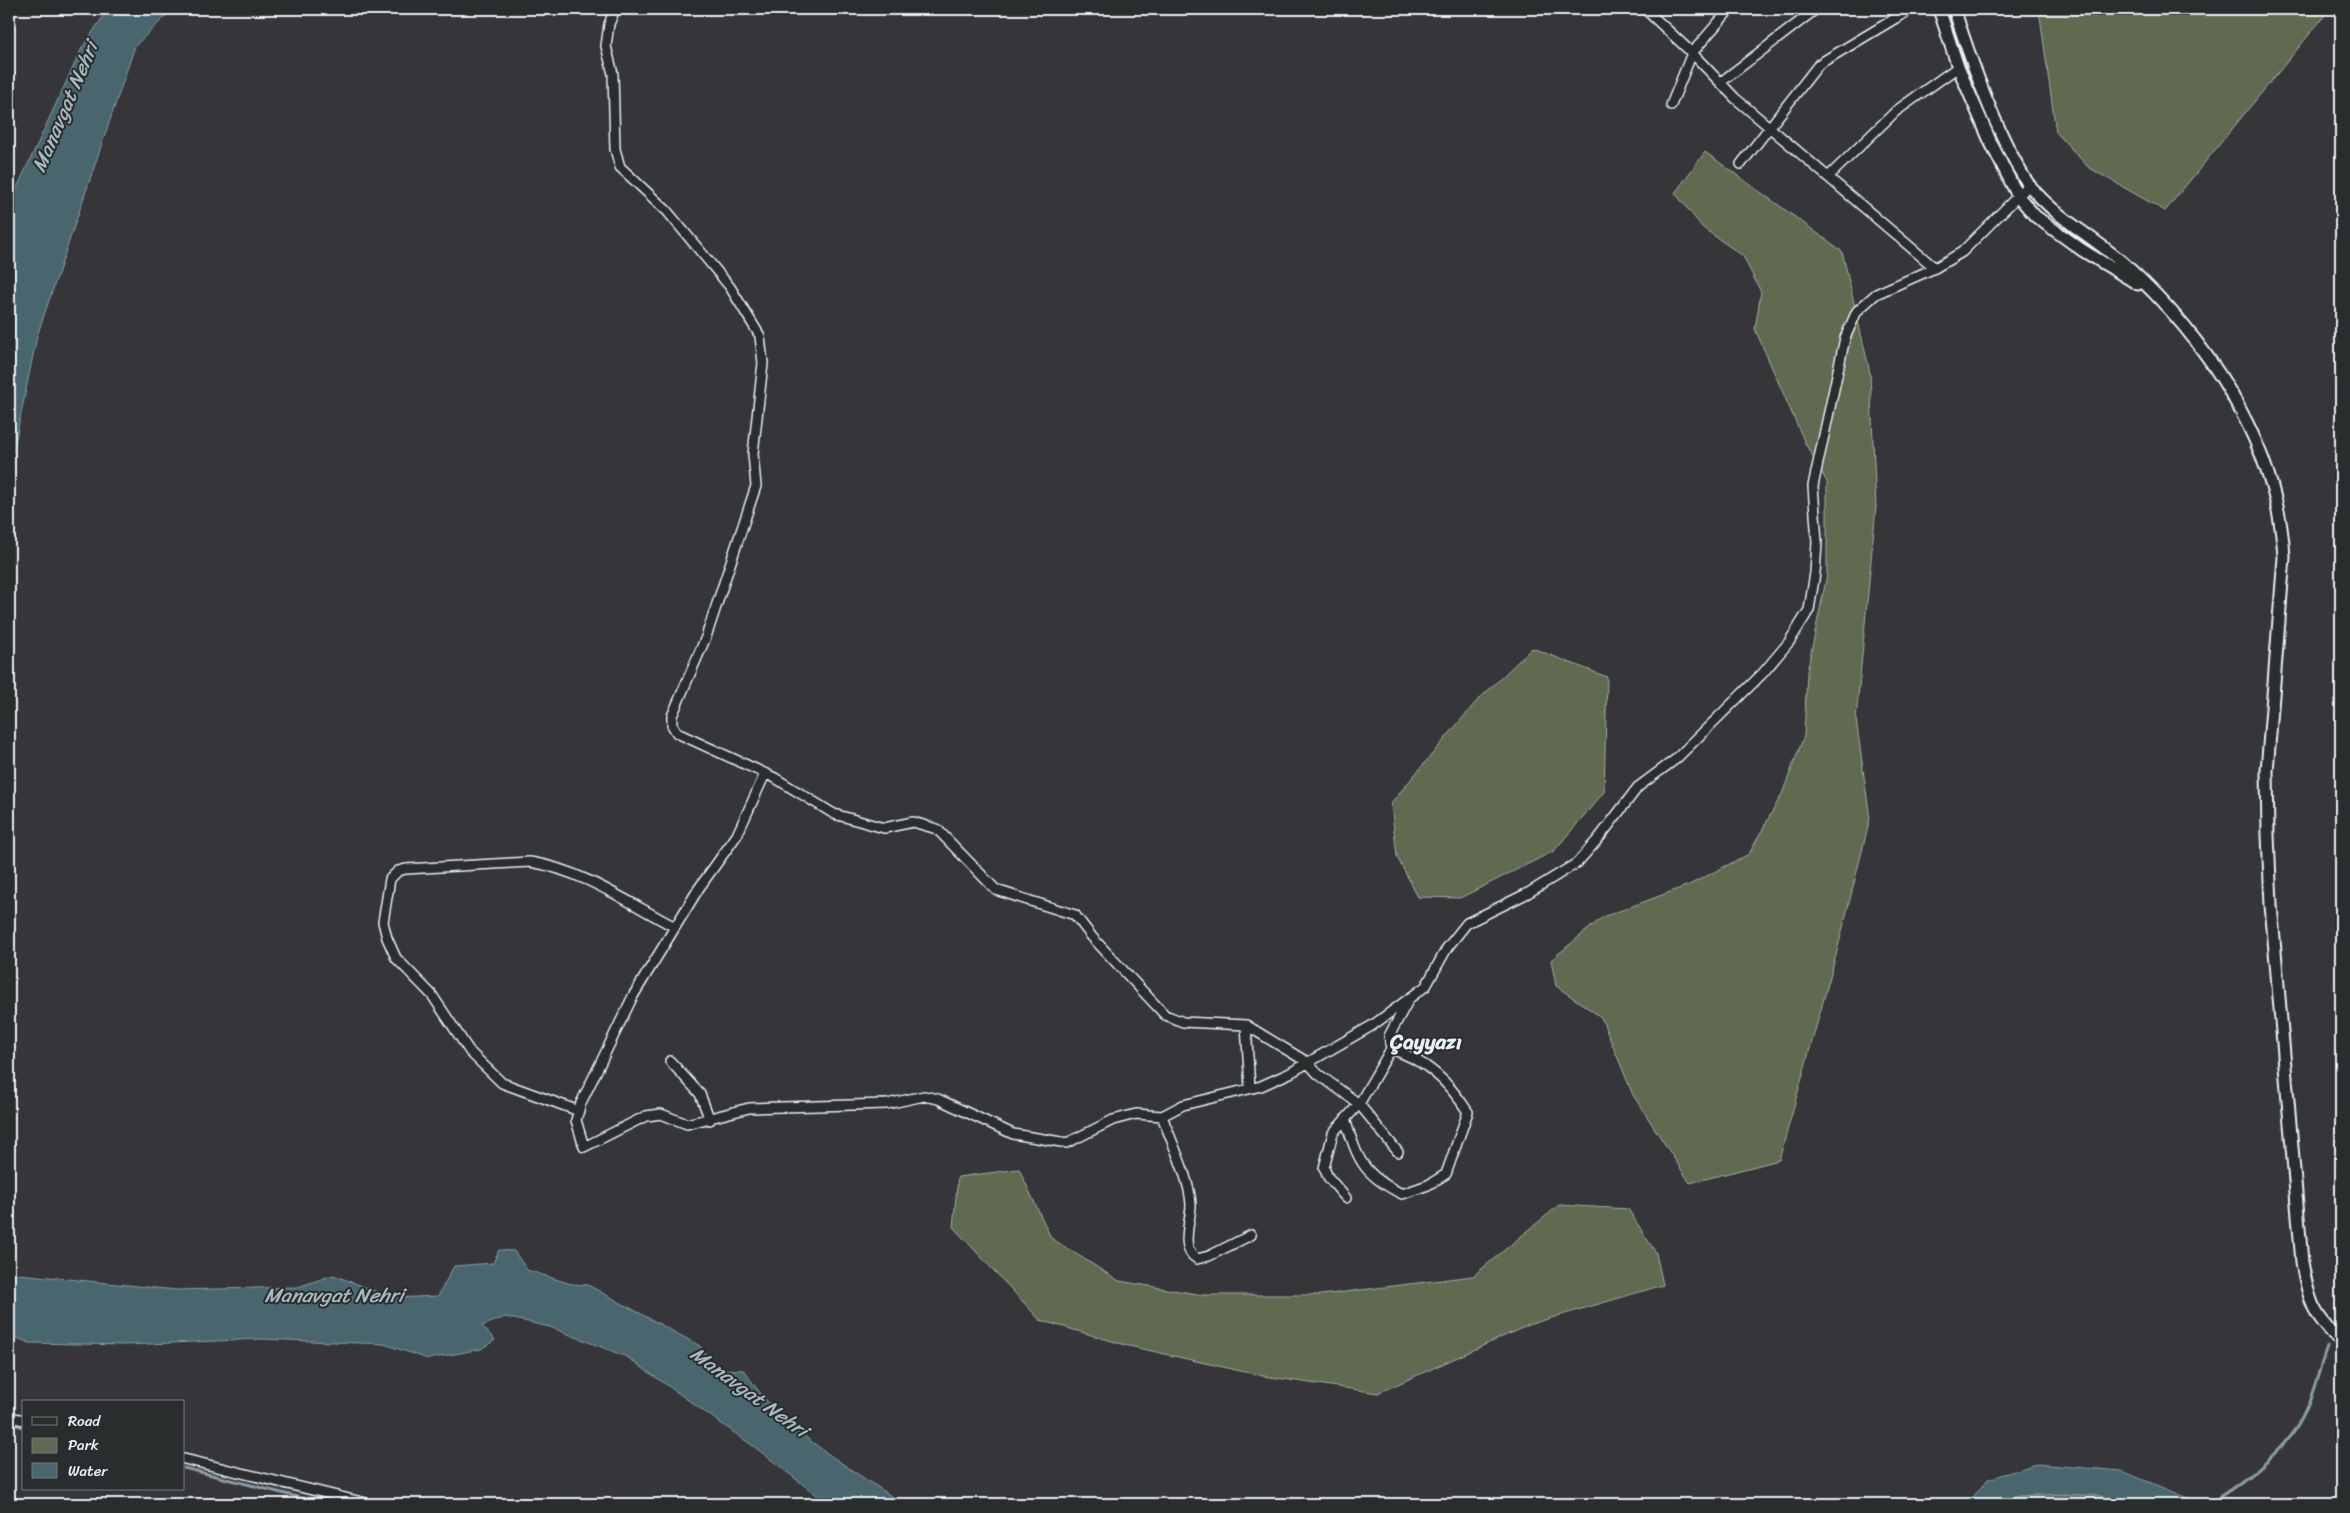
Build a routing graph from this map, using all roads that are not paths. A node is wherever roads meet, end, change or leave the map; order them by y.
1 (615, 9) edge
2 (1645, 9) edge
3 (1730, 9) edge
4 (1816, 9) edge
5 (1912, 9) edge
6 (1940, 9) edge
7 (1954, 9) edge
8 (1692, 53) junction
9 (1958, 67) junction
10 (1721, 82) junction
11 (1671, 105) dead end
12 (1769, 127) junction
13 (1742, 164) dead end
14 (1828, 177) junction
15 (2029, 185) junction
16 (2018, 196) junction
17 (1935, 268) junction
18 (2150, 291) junction
19 (765, 774) junction
20 (675, 927) junction
21 (1410, 997) junction
22 (1246, 1025) junction
23 (1391, 1049) junction
24 (670, 1061) dead end
25 (1307, 1062) junction
26 (1250, 1088) junction
27 (1359, 1104) junction
28 (579, 1111) junction
29 (1162, 1116) junction
30 (1345, 1119) junction
31 (710, 1120) junction
32 (1398, 1152) dead end
33 (1346, 1198) dead end
34 (1251, 1235) dead end
35 (2341, 1342) edge
36 (9, 1417) edge
37 (22, 1420) edge
38 (185, 1459) edge
39 (370, 1504) edge

1 - 19 street
2 - 8 street
3 - 8 street
4 - 10 street
5 - 12 street
6 - 9 street
7 - 15 street
8 - 10 street
8 - 11 street
9 - 14 street
9 - 16 street
10 - 12 street
12 - 13 street
12 - 14 street
14 - 17 street
15 - 16 street
15 - 18 street
16 - 17 street
16 - 18 street
17 - 21 street
18 - 35 street
19 - 20 street
19 - 22 street
20 - 28 street
20 - 28 street
21 - 23 street
21 - 25 street
22 - 25 street
22 - 26 street
23 - 27 street
23 - 30 street
24 - 31 street
25 - 26 street
25 - 27 street
26 - 29 street
27 - 30 street
27 - 32 street
28 - 31 street
29 - 31 street
29 - 34 street
30 - 33 street
36 - 37 street
38 - 39 street

